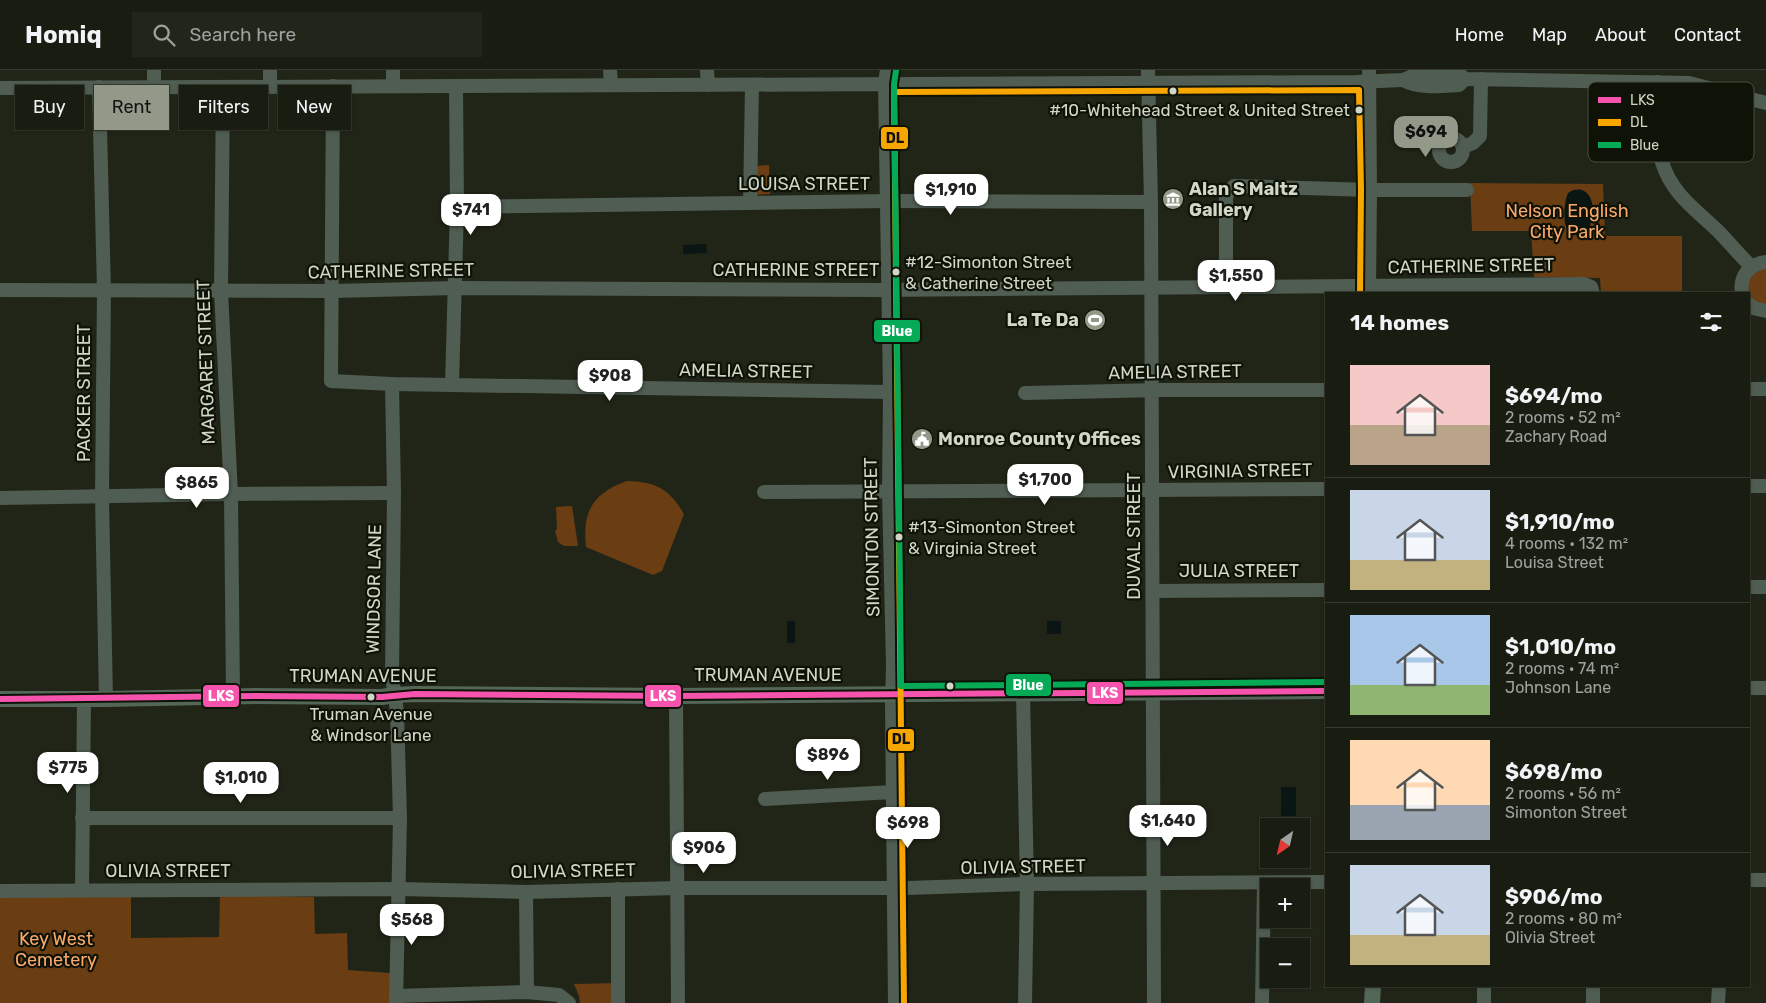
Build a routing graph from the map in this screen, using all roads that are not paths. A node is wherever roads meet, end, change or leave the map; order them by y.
1 (154, 70) edge
2 (270, 70) edge
3 (393, 70) edge
4 (610, 70) edge
5 (707, 70) edge
6 (886, 76) edge
7 (1149, 76) edge
8 (1368, 76) edge
9 (1484, 76) edge
10 (1657, 82) edge
11 (154, 85) edge
12 (611, 85) junction
13 (708, 85) junction
14 (752, 85) junction
15 (270, 86) joint
16 (278, 86) edge
17 (351, 86) edge
18 (393, 86) junction
19 (456, 86) junction
20 (94, 87) edge
21 (0, 88) edge
22 (100, 130) edge
23 (223, 130) edge
24 (332, 130) edge
25 (1463, 147) dead end
26 (1662, 162) edge
27 (1370, 190) junction
28 (1467, 190) dead end
29 (887, 201) junction
30 (750, 202) junction
31 (1151, 202) junction
32 (457, 207) junction
33 (1766, 262) edge
34 (1751, 266) junction
35 (1226, 287) junction
36 (456, 288) junction
37 (1151, 288) junction
38 (888, 289) junction
39 (0, 290) edge
40 (1369, 290) edge
41 (221, 291) junction
42 (333, 291) junction
43 (1592, 291) edge
44 (104, 292) junction
45 (1742, 292) edge
46 (1750, 305) edge
47 (1766, 311) edge
48 (392, 384) junction
49 (452, 385) junction
50 (1750, 389) edge
51 (1766, 389) edge
52 (1152, 390) junction
53 (1325, 390) edge
54 (890, 392) junction
55 (1025, 393) dead end
56 (1750, 486) edge
57 (1766, 486) edge
58 (1325, 489) edge
59 (1153, 490) junction
60 (764, 492) dead end
61 (889, 492) junction
62 (394, 493) junction
63 (231, 494) junction
64 (102, 497) junction
65 (0, 498) edge
66 (1750, 587) edge
67 (1766, 587) edge
68 (1325, 590) edge
69 (1152, 591) junction
70 (1750, 688) edge
71 (1766, 688) edge
72 (1325, 691) edge
73 (1153, 692) junction
74 (1023, 693) junction
75 (394, 695) junction
76 (892, 695) junction
77 (233, 696) junction
78 (676, 696) junction
79 (0, 699) edge
80 (84, 699) junction
81 (106, 699) junction
82 (894, 792) junction
83 (765, 799) dead end
84 (82, 818) junction
85 (400, 818) junction
86 (1750, 880) edge
87 (1766, 880) edge
88 (1325, 882) edge
89 (1310, 883) edge
90 (1027, 884) junction
91 (1154, 884) junction
92 (1260, 884) edge
93 (677, 888) junction
94 (894, 888) junction
95 (399, 889) junction
96 (618, 889) junction
97 (82, 890) junction
98 (0, 891) edge
99 (526, 892) junction
100 (1263, 928) edge
101 (1372, 987) edge
102 (1484, 987) edge
103 (1593, 987) edge
104 (1718, 987) edge
105 (527, 992) junction
106 (396, 999) edge
107 (569, 1003) edge
108 (618, 1003) edge
109 (678, 1003) edge
110 (895, 1003) edge
111 (1025, 1003) edge
112 (1154, 1003) edge
113 (1262, 1003) edge
114 (1372, 1003) edge
115 (1484, 1003) edge
116 (1593, 1003) edge
117 (1718, 1003) edge

1 - 11 street
2 - 15 street
3 - 18 street
4 - 12 street
5 - 13 street
6 - 7 street
6 - 14 street
6 - 29 street, SIMONTON STREET
7 - 8 street
7 - 31 street, DUVAL STREET
8 - 9 street
8 - 27 street
9 - 10 street
9 - 25 street
12 - 13 street
12 - 19 street
13 - 14 street
14 - 30 street
15 - 16 street
17 - 18 street
18 - 19 street
19 - 32 street
20 - 21 street
22 - 44 street, PACKER STREET
23 - 41 street, MARGARET STREET
24 - 42 street
26 - 34 street
27 - 28 street
27 - 35 street
27 - 40 street
29 - 30 street, LOUISA STREET
29 - 31 street, LOUISA STREET
29 - 38 street, SIMONTON STREET
30 - 32 street, LOUISA STREET
31 - 37 street, DUVAL STREET
32 - 36 street
33 - 34 street
34 - 45 street
35 - 37 street, CATHERINE STREET
35 - 40 street, CATHERINE STREET
36 - 38 street, CATHERINE STREET
36 - 42 street, CATHERINE STREET
36 - 49 street
37 - 38 street, CATHERINE STREET
37 - 52 street, DUVAL STREET
38 - 54 street, SIMONTON STREET
39 - 44 street, CATHERINE STREET
40 - 43 street, CATHERINE STREET
41 - 42 street, CATHERINE STREET
41 - 44 street, CATHERINE STREET
41 - 63 street, MARGARET STREET
42 - 48 street, AMELIA STREET
44 - 64 street, PACKER STREET
46 - 47 street
48 - 49 street, AMELIA STREET
48 - 62 street, WINDSOR LANE
49 - 54 street, AMELIA STREET
50 - 51 street
52 - 53 street, AMELIA STREET
52 - 55 street, AMELIA STREET
52 - 59 street, DUVAL STREET
54 - 61 street, SIMONTON STREET
56 - 57 street
58 - 59 street, VIRGINIA STREET
59 - 61 street, VIRGINIA STREET
59 - 69 street, DUVAL STREET
60 - 61 street, VIRGINIA STREET
61 - 76 street, SIMONTON STREET
62 - 63 street
62 - 75 street, WINDSOR LANE
63 - 64 street
63 - 77 street, MARGARET STREET
64 - 65 street
64 - 81 street, PACKER STREET
66 - 67 street
68 - 69 street, JULIA STREET
69 - 73 street, DUVAL STREET
70 - 71 street
72 - 73 main road, TRUMAN AVENUE
73 - 74 main road, TRUMAN AVENUE
73 - 91 street, DUVAL STREET
74 - 76 main road, TRUMAN AVENUE
74 - 90 street
75 - 77 main road, TRUMAN AVENUE
75 - 78 main road, TRUMAN AVENUE
75 - 85 street, WINDSOR LANE
76 - 78 main road, TRUMAN AVENUE
76 - 82 street, SIMONTON STREET
77 - 81 main road, TRUMAN AVENUE
78 - 93 street
79 - 80 main road, TRUMAN AVENUE
80 - 81 main road, TRUMAN AVENUE
80 - 84 street
82 - 83 street
82 - 94 street, SIMONTON STREET
84 - 85 street
84 - 97 street
85 - 95 street, WINDSOR LANE
86 - 87 street
88 - 89 street, OLIVIA STREET
90 - 91 street, OLIVIA STREET
90 - 94 street, OLIVIA STREET
90 - 111 street
91 - 92 street, OLIVIA STREET
91 - 112 street, DUVAL STREET
93 - 94 street, OLIVIA STREET
93 - 96 street, OLIVIA STREET
93 - 109 street
94 - 110 street, SIMONTON STREET
95 - 97 street, OLIVIA STREET
95 - 99 street, OLIVIA STREET
95 - 106 street, WINDSOR LANE
96 - 99 street, OLIVIA STREET
96 - 108 street
97 - 98 street, OLIVIA STREET
99 - 105 street
100 - 113 street
101 - 114 main road
102 - 115 street
103 - 116 street
104 - 117 street
105 - 106 street
105 - 107 street

